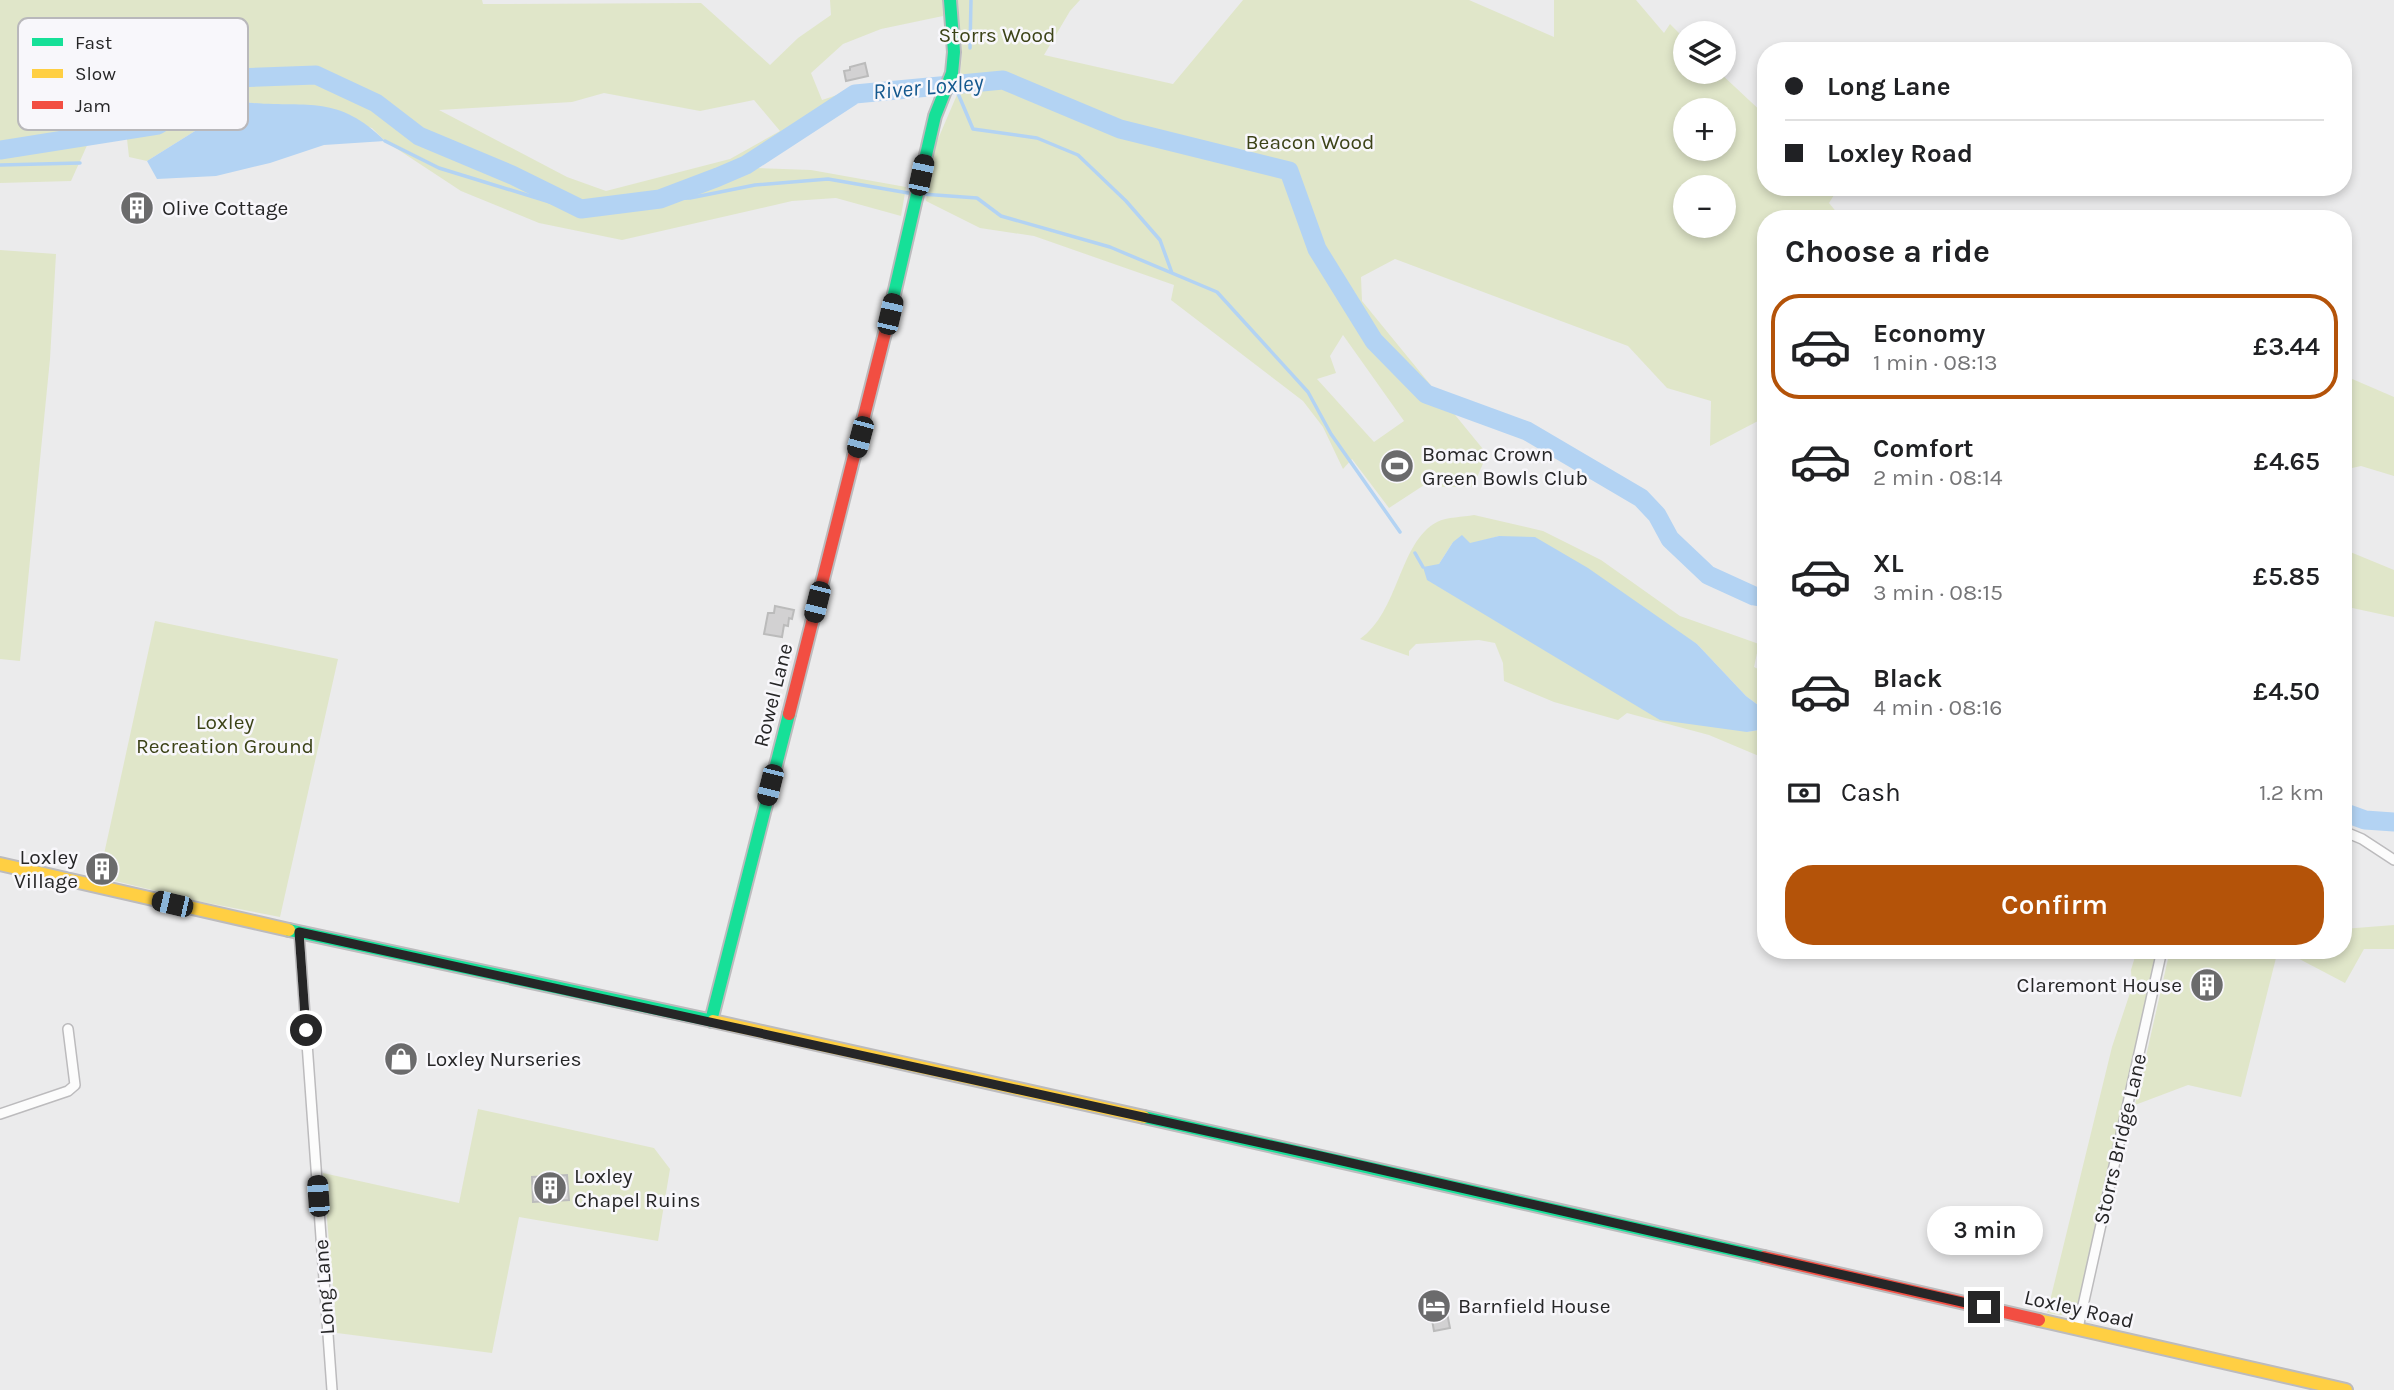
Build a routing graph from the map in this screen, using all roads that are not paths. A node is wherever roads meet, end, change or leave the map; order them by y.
1 (950, 0) edge
2 (2352, 835) edge
3 (2394, 860) edge
4 (0, 863) edge
5 (299, 932) junction
6 (2160, 959) edge
7 (711, 1021) junction
8 (68, 1029) dead end
9 (0, 1114) edge
10 (2078, 1328) junction
11 (332, 1390) edge
12 (2346, 1390) edge

1 - 7 main road, Rowel Lane
2 - 3 street
4 - 5 main road, Loxley Road
5 - 7 main road, Loxley Road
5 - 11 street, Long Lane
6 - 10 street, Storrs Bridge Lane
7 - 10 main road, Loxley Road
8 - 9 street
10 - 12 main road, Loxley Road

